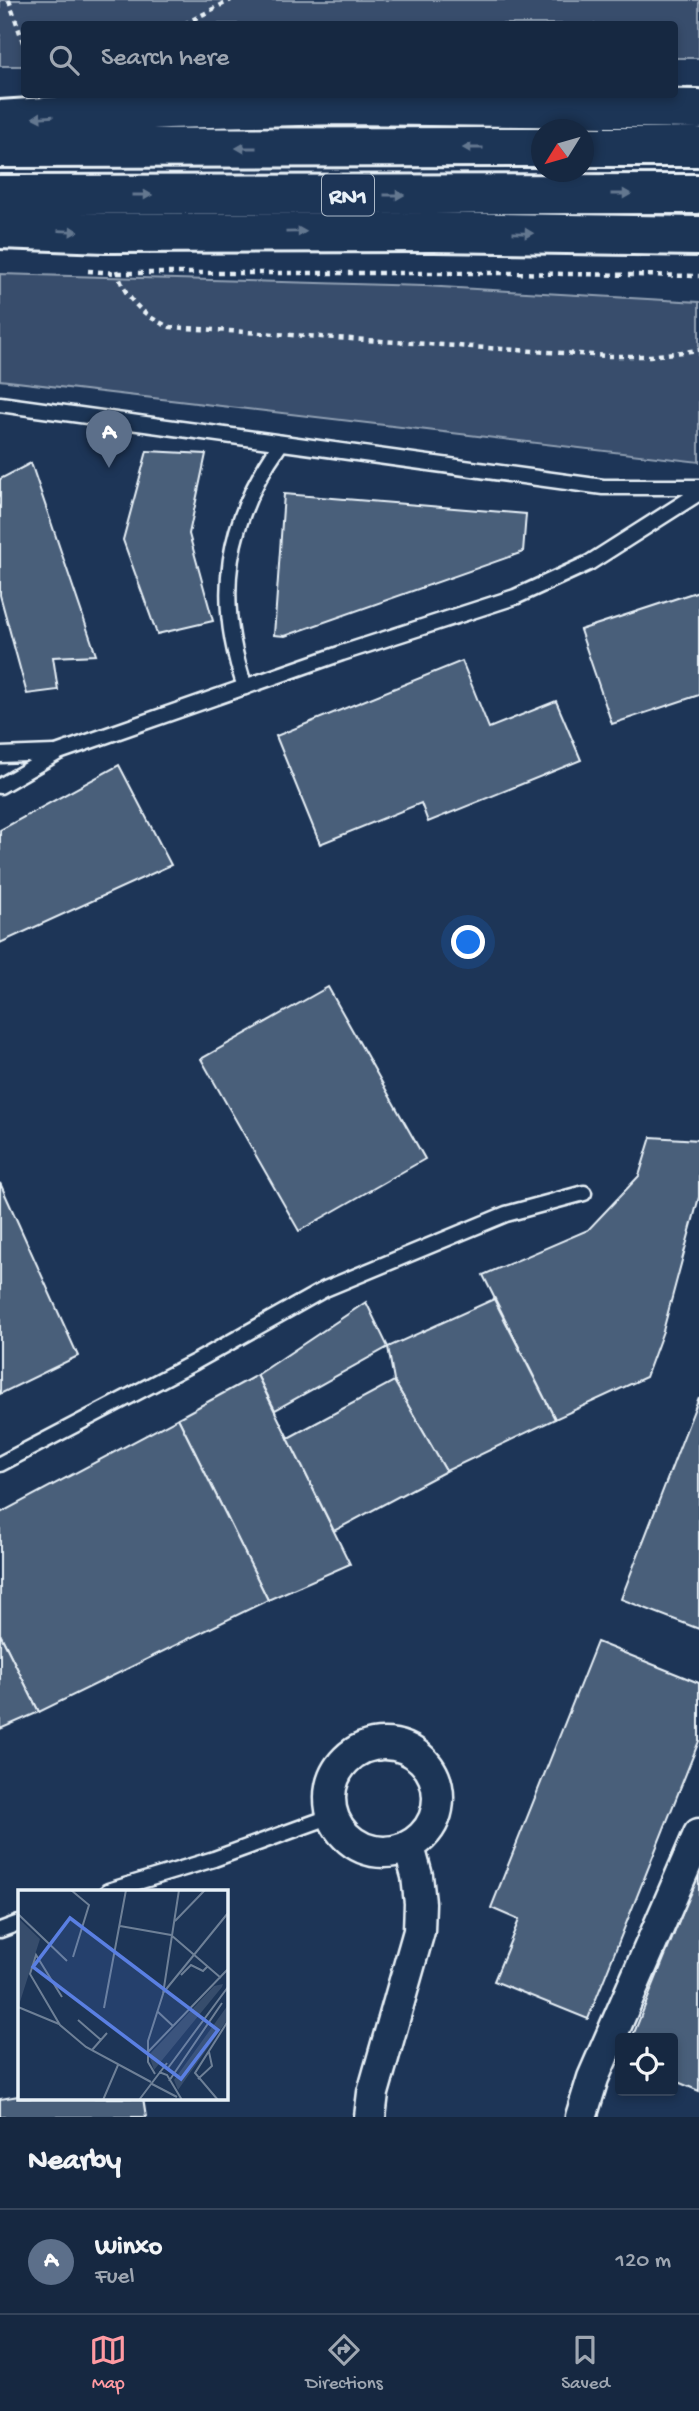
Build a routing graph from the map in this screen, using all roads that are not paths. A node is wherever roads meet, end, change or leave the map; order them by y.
1 (699, 108) edge
2 (0, 120) edge
3 (594, 147) edge
4 (697, 147) dead end
5 (0, 148) edge
6 (531, 148) edge
7 (696, 194) dead end
8 (0, 195) edge
9 (0, 229) edge
10 (699, 236) edge
11 (0, 404) edge
12 (281, 443) junction
13 (699, 487) edge
14 (699, 494) edge
15 (244, 687) junction
16 (59, 752) junction
17 (0, 755) edge
18 (0, 786) edge
19 (584, 1193) dead end
20 (0, 1464) edge
21 (332, 1816) junction
22 (699, 1834) edge
23 (409, 1847) junction
24 (111, 1890) edge
25 (18, 1923) edge
26 (0, 1930) edge
27 (370, 2117) edge
28 (581, 2117) edge

1 -> 2 main road
3 - 4 main road
6 -> 5 main road, RN1
8 -> 7 main road, RN1
9 -> 10 main road
11 - 12 lane
12 - 13 lane
12 - 15 lane
14 - 15 lane
15 - 16 lane
16 - 17 lane
16 - 18 lane
19 - 20 lane
21 - 23 street
21 - 23 street
21 - 24 lane
22 - 28 street
23 - 27 street
25 - 26 lane

